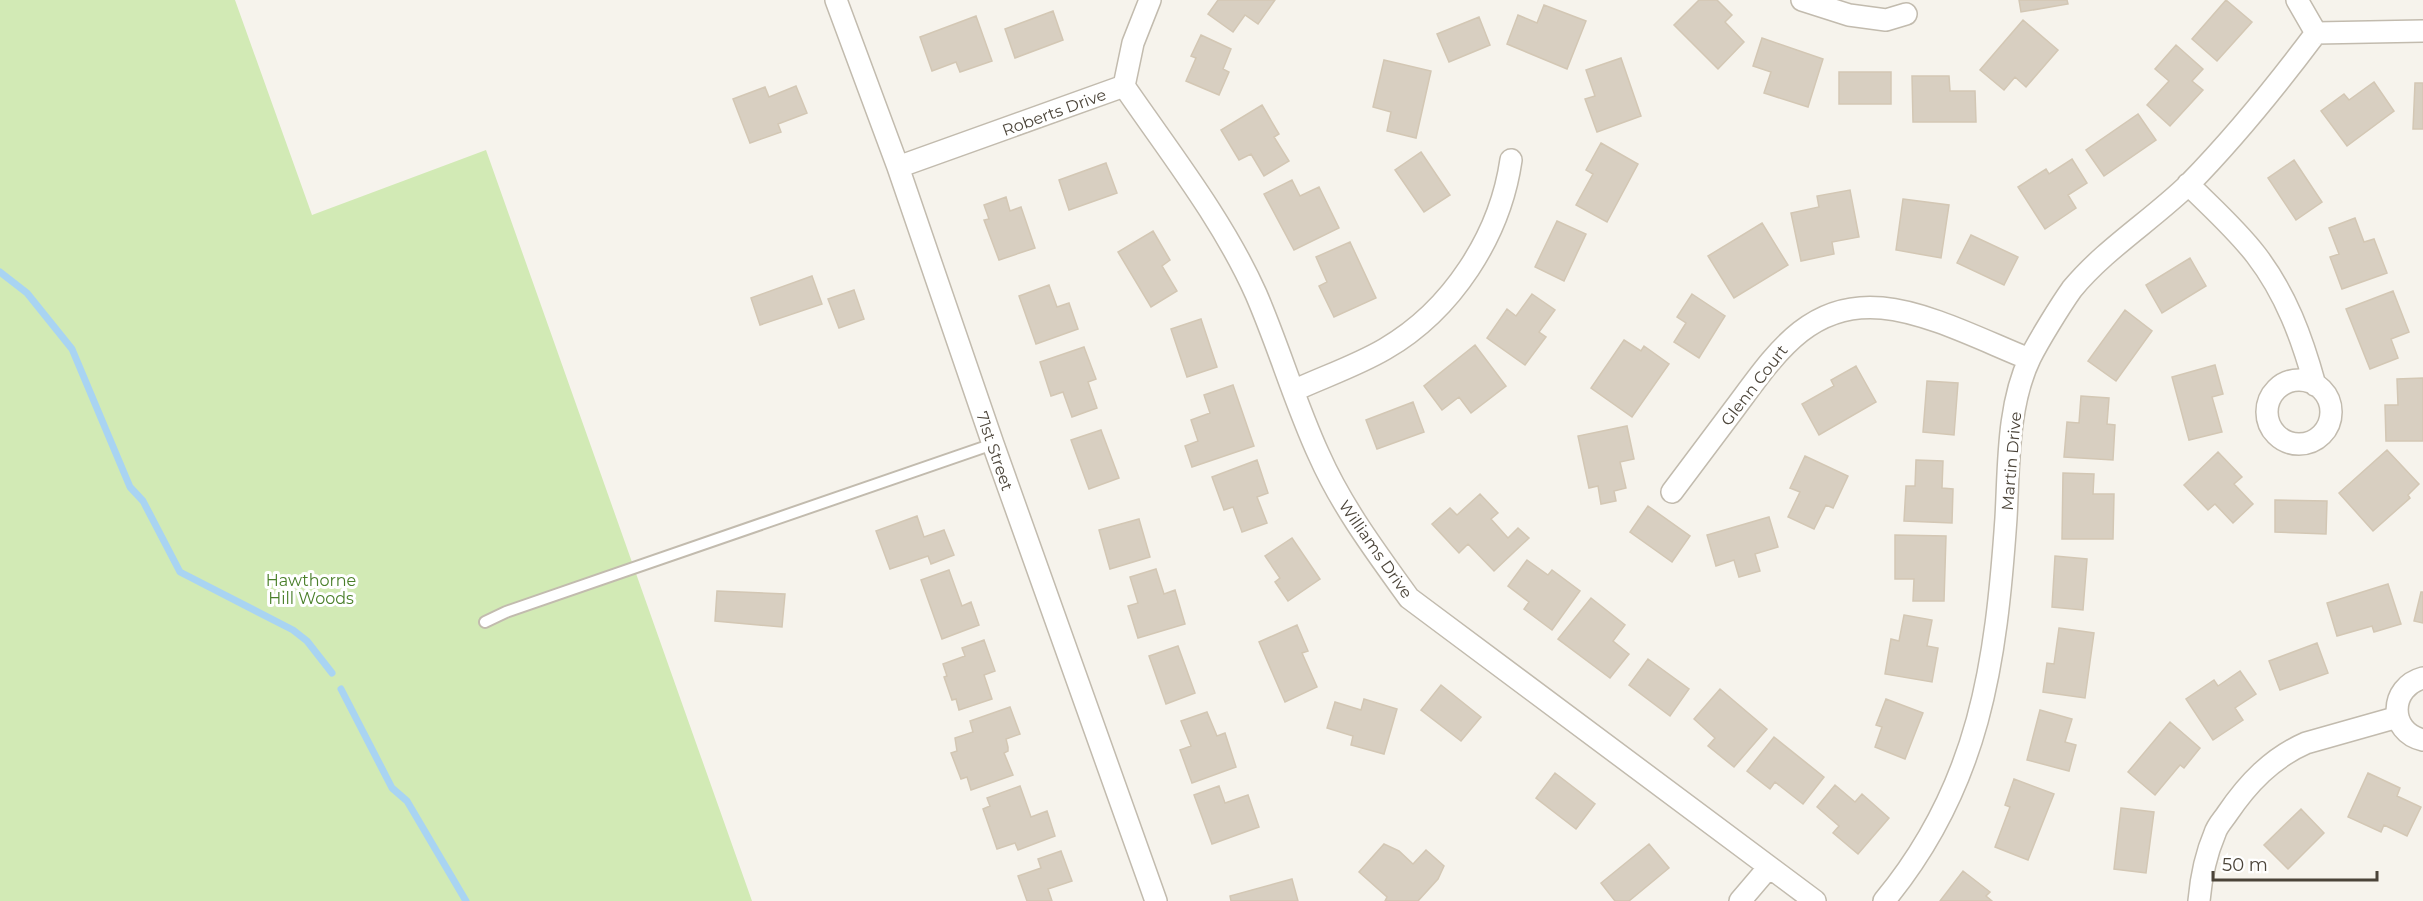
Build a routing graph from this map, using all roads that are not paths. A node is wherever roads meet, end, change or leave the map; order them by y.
1 (836, 0) edge
2 (1150, 0) edge
3 (1802, 0) edge
4 (2297, 0) edge
5 (1906, 14) dead end
6 (2423, 31) edge
7 (2316, 33) junction
8 (1124, 86) junction
9 (1511, 159) dead end
10 (898, 167) junction
11 (2188, 184) junction
12 (2029, 359) junction
13 (2315, 385) dead end
14 (1293, 391) junction
15 (993, 444) junction
16 (1672, 492) dead end
17 (485, 622) dead end
18 (2423, 678) edge
19 (2398, 717) junction
20 (2423, 740) edge
21 (1769, 867) junction
22 (1156, 901) edge
23 (1740, 901) edge
24 (1815, 901) edge
25 (1884, 901) edge
26 (2199, 901) edge

1 - 10 street, 71st Street
2 - 8 street, Roberts Drive
3 - 5 street
4 - 7 street
6 - 7 street
7 - 11 street, Martin Drive
8 - 10 street, Roberts Drive
8 - 14 street, Williams Drive
9 - 14 street
10 - 15 street, 71st Street
11 - 12 street, Martin Drive
11 - 13 street
12 - 16 street, Glenn Court
12 - 25 street, Martin Drive
14 - 21 street, Williams Drive
15 - 17 lane
15 - 22 street, 71st Street
18 - 19 street
19 - 20 street
19 - 26 street
21 - 23 street
21 - 24 street, Williams Drive

